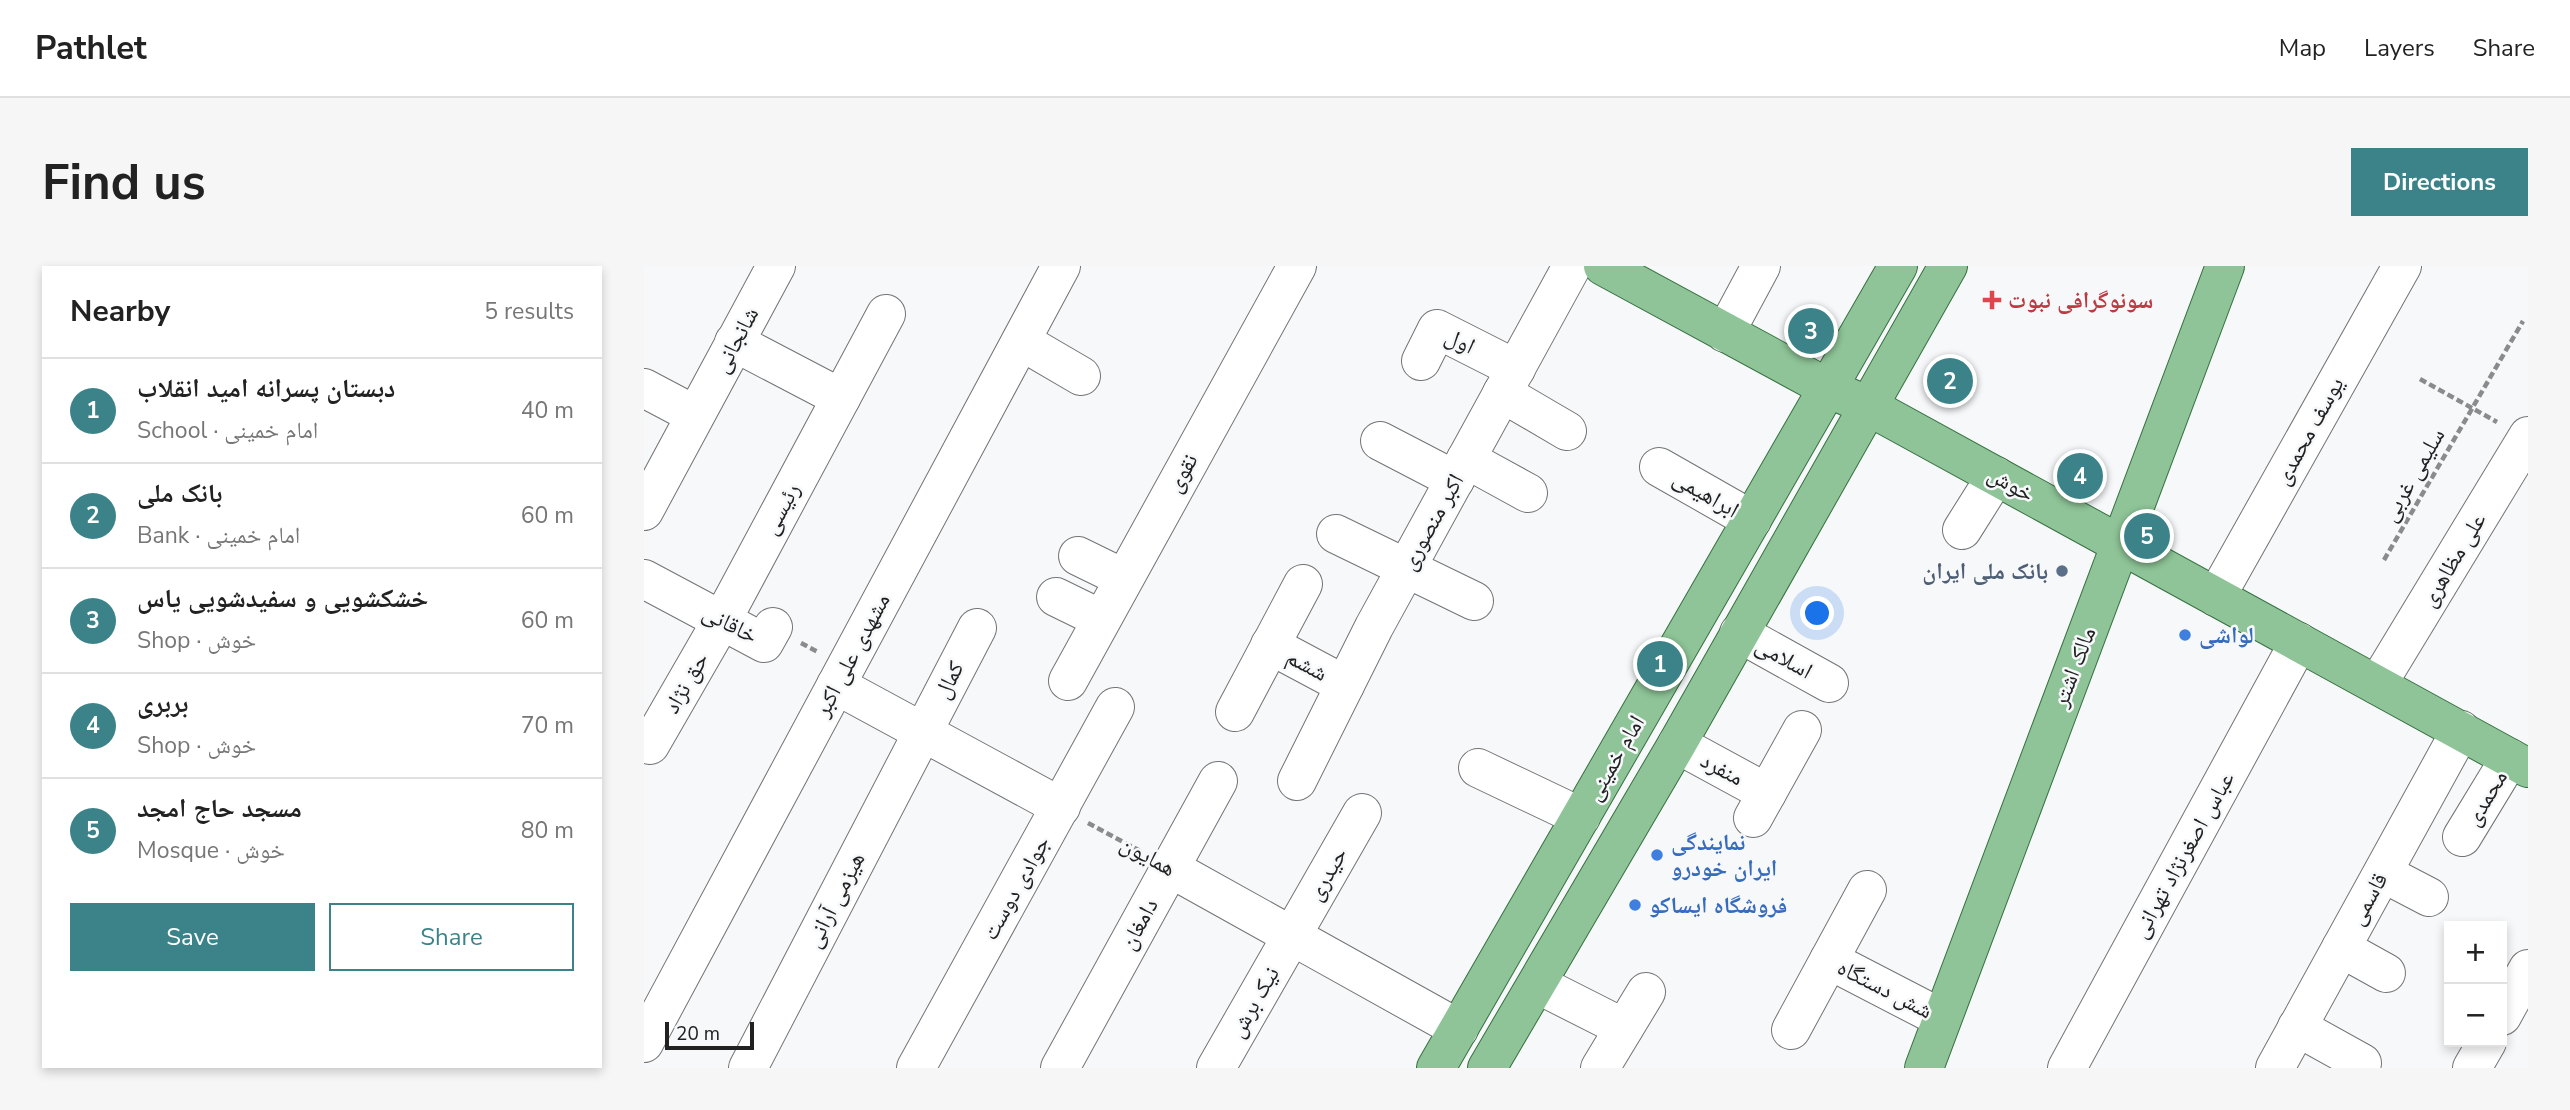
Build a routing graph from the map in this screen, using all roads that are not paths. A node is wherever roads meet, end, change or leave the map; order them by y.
1 (776, 266) edge
2 (1060, 266) edge
3 (1297, 266) edge
4 (1572, 266) edge
5 (1603, 266) edge
6 (1760, 266) edge
7 (1898, 266) edge
8 (1948, 266) edge
9 (2225, 266) edge
10 (2402, 266) edge
11 (886, 314) dead end
12 (1725, 333) junction
13 (1021, 341) junction
14 (734, 342) junction
15 (1421, 361) dead end
16 (1081, 376) dead end
17 (1509, 381) junction
18 (644, 388) edge
19 (1828, 388) junction
20 (841, 398) junction
21 (1868, 406) junction
22 (695, 415) junction
23 (1567, 431) dead end
24 (2528, 436) edge
25 (1380, 441) dead end
26 (1660, 467) dead end
27 (1461, 470) junction
28 (1996, 476) junction
29 (1528, 493) dead end
30 (644, 511) edge
31 (1752, 520) junction
32 (1962, 530) dead end
33 (1336, 534) dead end
34 (2120, 544) junction
35 (1078, 556) dead end
36 (1406, 569) junction
37 (1124, 578) junction
38 (644, 579) edge
39 (1303, 584) dead end
40 (1056, 597) dead end
41 (2216, 597) junction
42 (1474, 601) dead end
43 (1101, 619) junction
44 (722, 620) junction
45 (773, 627) road end
46 (976, 628) dead end
47 (1739, 633) junction
48 (2299, 642) junction
49 (1270, 645) junction
50 (841, 676) junction
51 (1068, 681) dead end
52 (1829, 683) dead end
53 (1345, 685) junction
54 (2377, 685) junction
55 (1115, 707) dead end
56 (1235, 712) dead end
57 (1802, 730) dead end
58 (2461, 730) junction
59 (922, 733) junction
60 (1677, 744) junction
61 (650, 745) dead end
62 (2519, 763) edge
63 (1478, 768) dead end
64 (1218, 781) dead end
65 (1297, 781) dead end
66 (1060, 807) junction
67 (1362, 813) dead end
68 (1581, 817) junction
69 (2462, 837) dead end
70 (1170, 868) junction
71 (2383, 873) junction
72 (1867, 890) dead end
73 (2429, 897) dead end
74 (1292, 935) junction
75 (2341, 948) junction
76 (1829, 960) junction
77 (2528, 969) edge
78 (2386, 973) dead end
79 (1537, 984) junction
80 (1646, 992) dead end
81 (2507, 1007) edge
82 (1941, 1018) junction
83 (2297, 1027) junction
84 (1623, 1028) junction
85 (1459, 1029) junction
86 (1791, 1030) dead end
87 (644, 1043) edge
88 (2484, 1047) edge
89 (2362, 1063) dead end
90 (748, 1068) edge
91 (916, 1068) edge
92 (1059, 1068) edge
93 (1216, 1068) edge
94 (1436, 1068) edge
95 (1487, 1068) edge
96 (1600, 1068) edge
97 (1924, 1068) edge
98 (2067, 1068) edge
99 (2275, 1068) edge
100 (2472, 1068) edge

1 - 14 street, شانجانی
2 - 13 street, مشهدی علی اکبر
3 - 37 street, نقوی
4 - 17 street, اکبر منصوری
5 - 12 main road, خوش
6 - 12 street
7 - 19 main road, امام خمینی
8 - 21 main road, امام خمینی
9 - 34 main road, مالک اشتر
10 - 41 street, یوسف محمدی
11 - 20 street, رئیسی
12 - 19 main road, خوش
13 - 16 street
13 - 50 street, مشهدی علی اکبر
14 - 20 street
14 - 22 street, شانجانی
15 - 17 street, اول
17 - 23 street
17 - 27 street, اکبر منصوری
18 - 22 street
19 - 21 main road, خوش
19 - 31 main road, امام خمینی
20 - 44 street, رئیسی
21 - 28 main road, خوش
21 - 47 main road, امام خمینی
22 - 30 street, شانجانی
24 - 54 street, علی مظاهری
25 - 27 street
26 - 31 street, ابراهیمی
27 - 29 street
27 - 36 street, اکبر منصوری
28 - 32 street
28 - 34 main road, خوش
31 - 68 main road, امام خمینی
33 - 36 street
34 - 41 main road, خوش
34 - 82 main road, مالک اشتر
35 - 37 street
36 - 42 street
36 - 53 street, اکبر منصوری
37 - 43 street, نقوی
38 - 44 street, خاقانی
39 - 49 street
40 - 43 street
41 - 48 main road, خوش
43 - 51 street, نقوی
44 - 45 street, خاقانی
44 - 61 street, حق نژاد
46 - 59 street, کمال
47 - 52 street, اسلامی
47 - 60 main road, امام خمینی
48 - 54 main road, خوش
48 - 98 street, عباس اصغرنژاد تهرانی
49 - 53 street, ششم
49 - 56 street
50 - 59 street
50 - 87 street, مشهدی علی اکبر
53 - 65 street, اکبر منصوری
54 - 58 main road, خوش
55 - 66 street, جوادی دوست
57 - 60 street, منفرد
58 - 62 main road, خوش
58 - 71 street, قاسمی
59 - 66 street
59 - 90 street, هیزمی آرانی
60 - 79 main road, امام خمینی
62 - 69 street, محمدی
63 - 68 street
64 - 70 street, دامغان
66 - 91 street, جوادی دوست
67 - 74 street, حیدری
68 - 85 main road, امام خمینی
70 - 74 street, همایون
70 - 92 street, دامغان
71 - 73 street
71 - 75 street, قاسمی
72 - 76 street
74 - 85 street, همایون
74 - 93 street, نیک برش
75 - 78 street
75 - 83 street, قاسمی
76 - 82 street, شش دستگاه
76 - 86 street
77 - 81 street
79 - 84 street
79 - 95 main road, امام خمینی
80 - 84 street
82 - 97 main road, مالک اشتر
83 - 89 street
83 - 99 street, قاسمی
84 - 96 street
85 - 94 main road, امام خمینی
88 - 100 street

